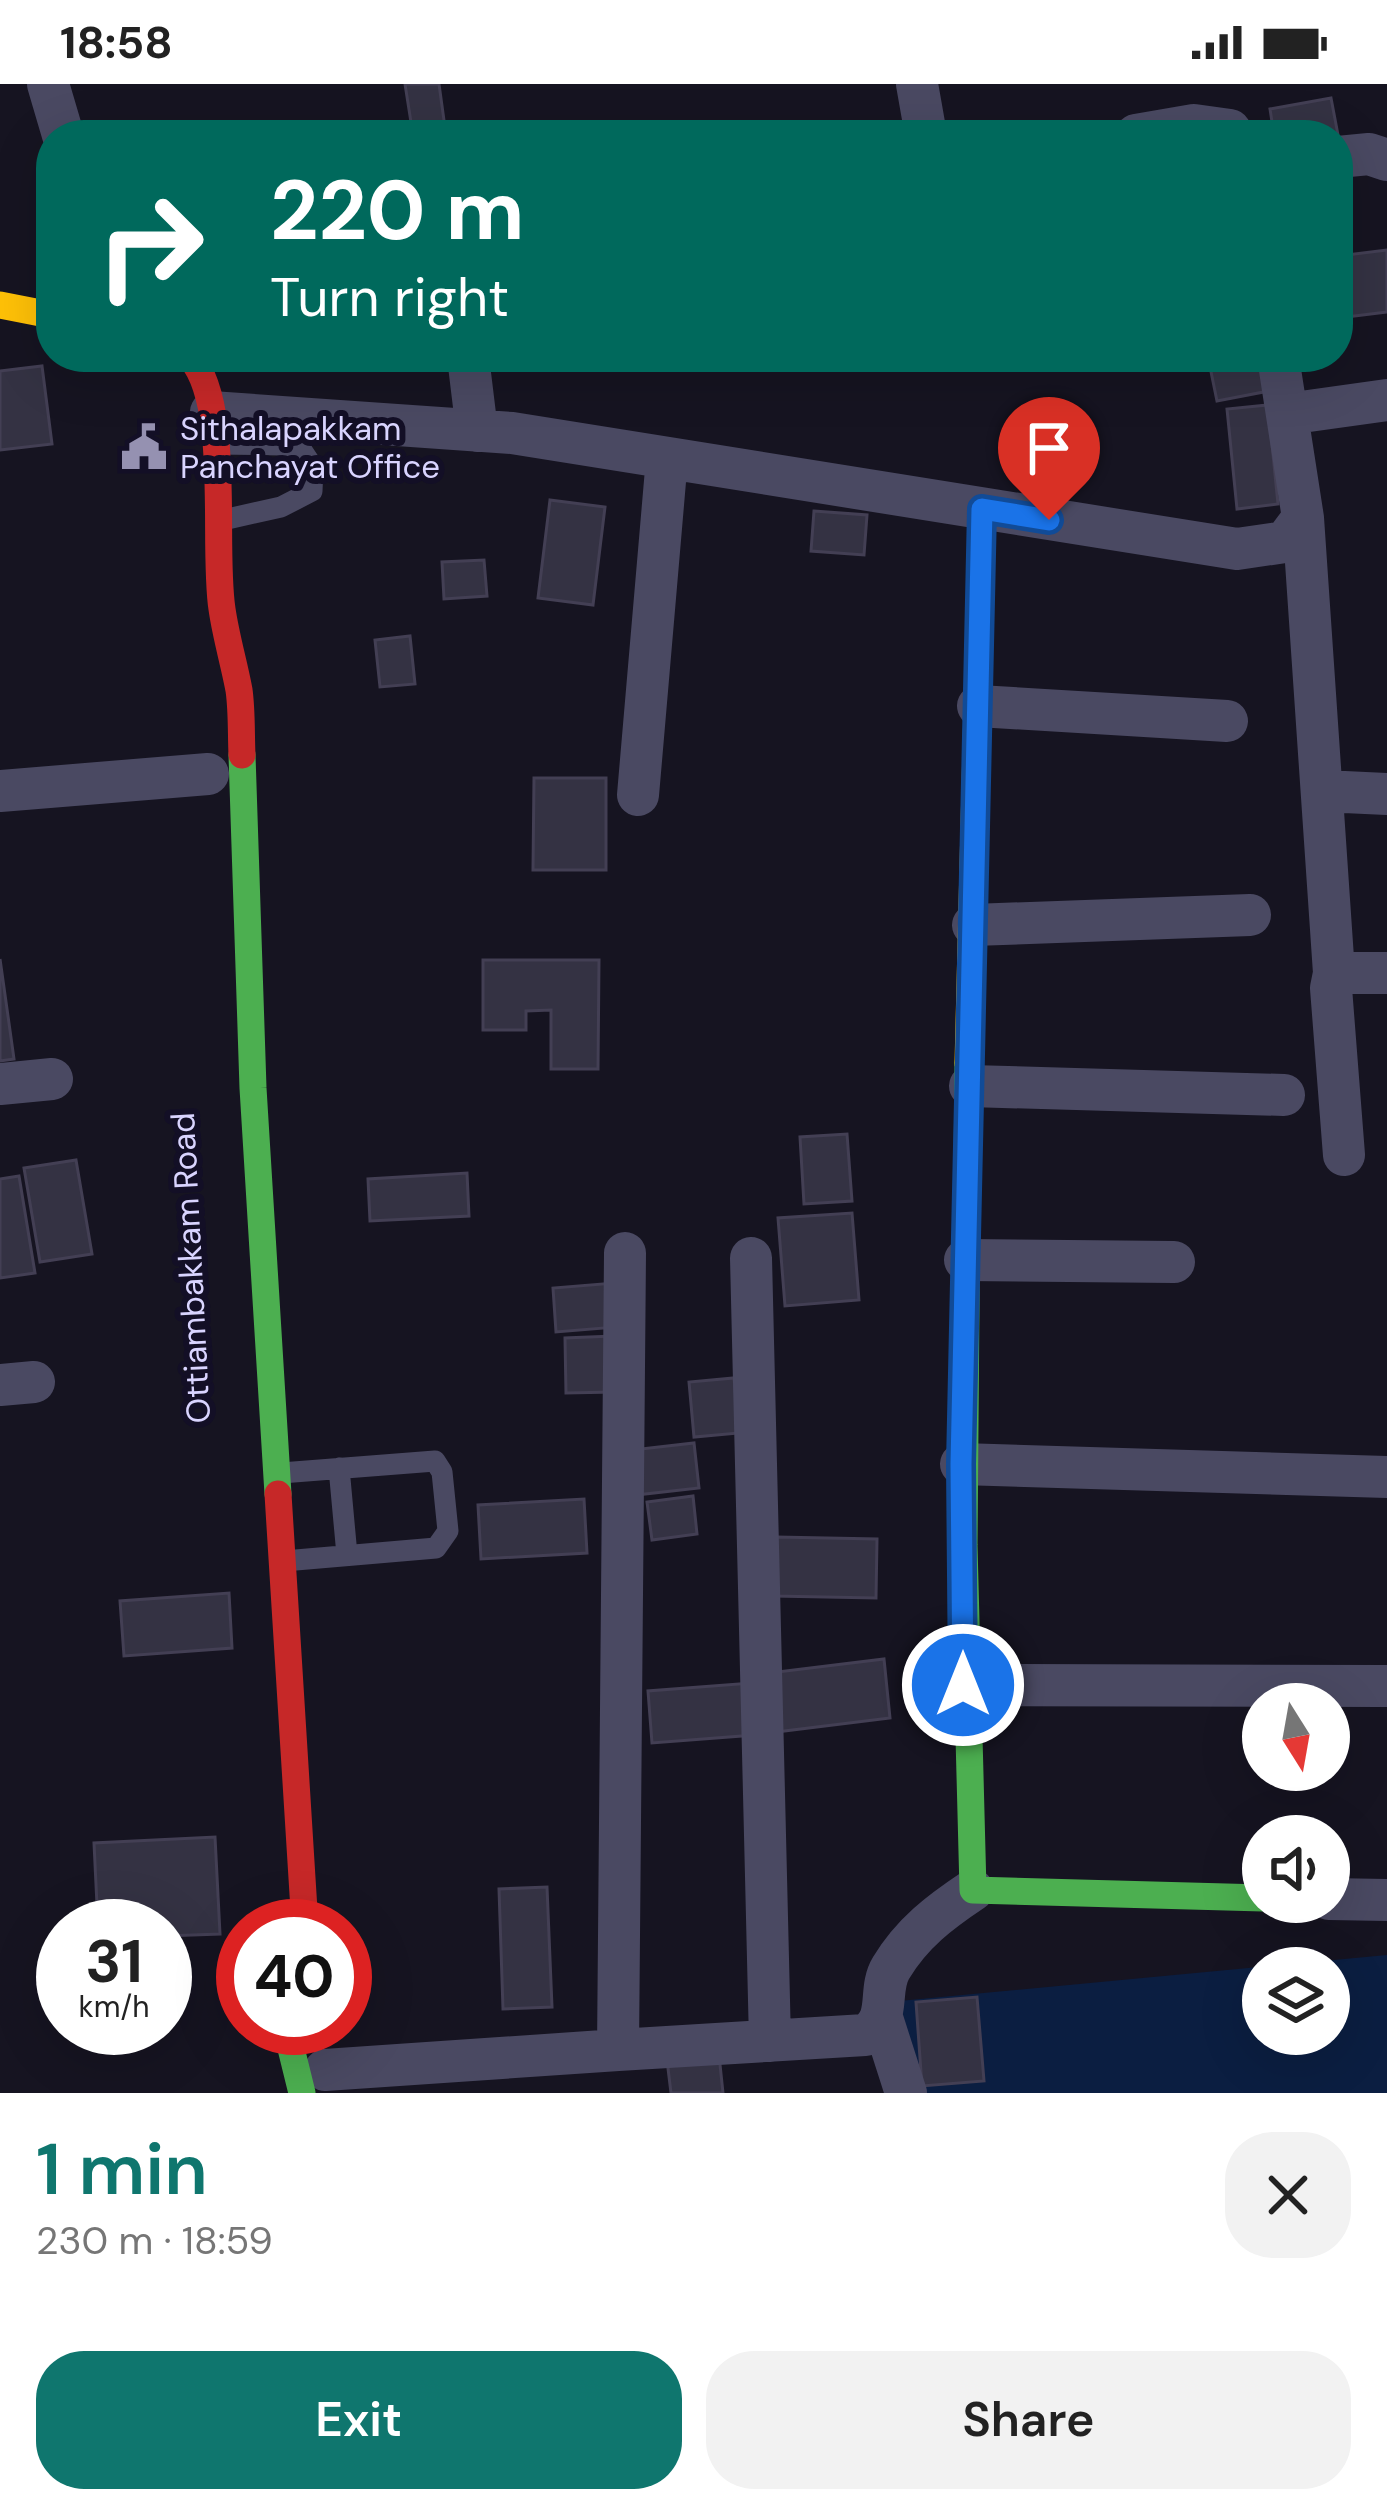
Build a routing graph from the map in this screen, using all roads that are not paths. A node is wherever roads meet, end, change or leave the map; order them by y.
1 (48, 84) edge
2 (917, 84) edge
3 (59, 120) edge
4 (923, 120) edge
5 (1353, 156) edge
6 (1387, 160) edge
7 (0, 305) edge
8 (36, 312) edge
9 (36, 316) edge
10 (0, 320) edge
11 (199, 372) edge
12 (470, 372) edge
13 (1280, 372) edge
14 (1387, 400) edge
15 (1287, 414) junction
16 (213, 428) junction
17 (477, 431) junction
18 (668, 458) junction
19 (982, 509) junction
20 (1303, 518) junction
21 (218, 520) junction
22 (221, 606) junction
23 (208, 674) dead end
24 (978, 706) junction
25 (1227, 721) dead end
26 (208, 774) dead end
27 (1323, 790) junction
28 (0, 791) edge
29 (1387, 794) edge
30 (638, 795) dead end
31 (1250, 915) dead end
32 (973, 925) junction
33 (1334, 973) junction
34 (1387, 973) edge
35 (52, 1079) dead end
36 (0, 1084) edge
37 (970, 1085) junction
38 (1284, 1095) dead end
39 (1344, 1155) dead end
40 (625, 1253) dead end
41 (752, 1258) dead end
42 (965, 1260) junction
43 (1174, 1262) dead end
44 (961, 1464) junction
45 (339, 1468) junction
46 (274, 1473) junction
47 (1387, 1477) edge
48 (347, 1555) junction
49 (280, 1561) junction
50 (963, 1685) junction
51 (1387, 1686) edge
52 (973, 1890) junction
53 (1242, 1897) edge
54 (303, 1899) edge
55 (1350, 1899) edge
56 (1387, 1900) edge
57 (882, 2018) junction
58 (770, 2041) junction
59 (618, 2050) junction
60 (320, 2076) edge
61 (906, 2093) edge

1 - 3 street
2 - 4 street
5 - 6 street
7 - 8 street
9 - 10 street
11 - 16 street
12 - 17 street
13 - 15 street
14 - 15 street
15 - 20 street
16 - 17 street
16 - 21 street
16 - 21 lane
17 - 18 street
18 - 19 street
18 - 30 street
19 - 20 street
19 - 24 street
20 - 27 street
21 - 22 street
22 - 23 street
22 - 46 street
24 - 25 street
24 - 32 street
26 - 28 street
27 - 29 street
27 - 33 street
31 - 32 street
32 - 37 street
33 - 34 street
33 - 39 street
35 - 36 street
37 - 38 street
37 - 42 street
40 - 59 street
41 - 58 street
42 - 43 street
42 - 44 street
44 - 47 street
44 - 50 street
45 - 46 lane
45 - 48 lane
45 - 48 lane
46 - 49 street
48 - 49 lane
49 - 54 street
50 - 51 street
50 - 52 street
52 - 53 street
52 - 57 street
55 - 56 street
57 - 58 street
57 - 61 street
58 - 59 street
59 - 60 street

